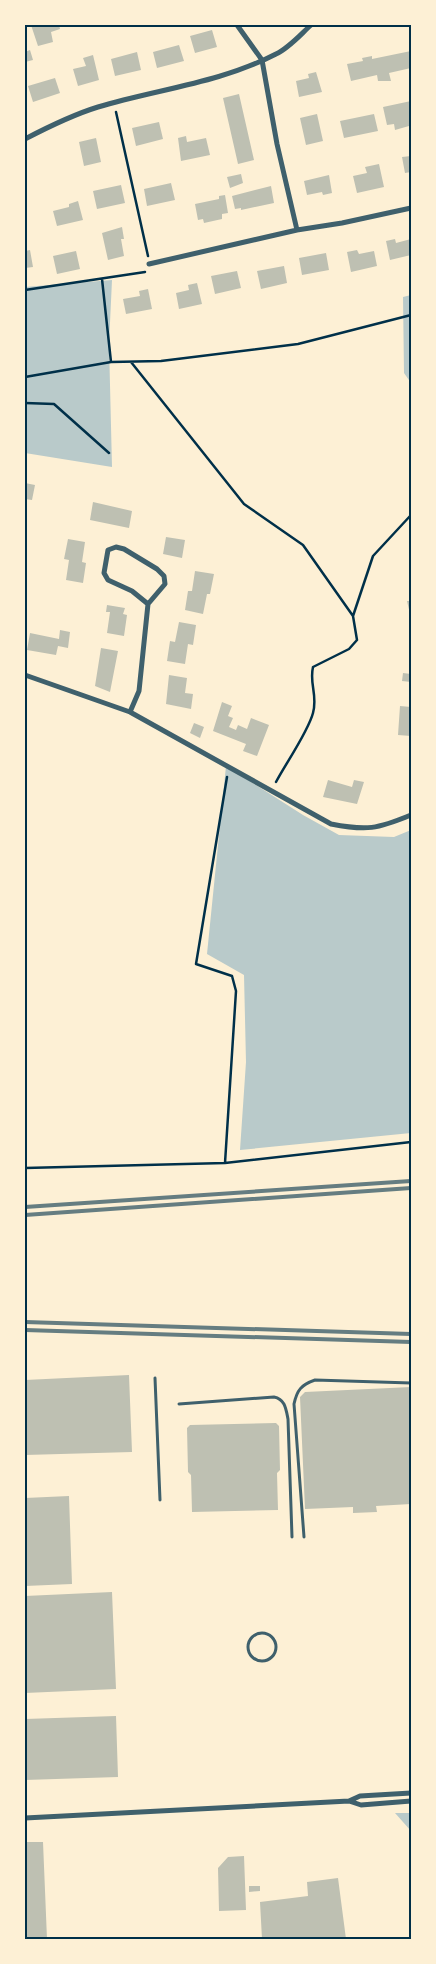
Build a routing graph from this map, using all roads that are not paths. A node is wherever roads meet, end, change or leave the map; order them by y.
1 (237, 25) edge
2 (311, 25) edge
3 (262, 60) junction
4 (25, 139) edge
5 (411, 208) edge
6 (297, 230) junction
7 (149, 264) road end
8 (148, 604) junction
9 (25, 675) edge
10 (130, 712) junction
11 (411, 815) edge
12 (155, 1378) dead end
13 (411, 1383) edge
14 (179, 1404) dead end
15 (160, 1500) dead end
16 (292, 1537) dead end
17 (304, 1537) dead end
18 (251, 1657) joint
19 (411, 1794) edge
20 (349, 1801) junction
21 (411, 1801) edge
22 (25, 1818) edge

1 - 3 street
2 - 3 street
3 - 4 street
3 - 6 street
5 - 6 street
6 - 7 street
8 - 8 street
8 - 10 street
9 - 10 street
10 - 11 street
12 - 15 lane
13 - 17 lane
14 - 16 lane
18 - 18 lane
19 - 20 street
20 - 21 street
20 - 22 street

